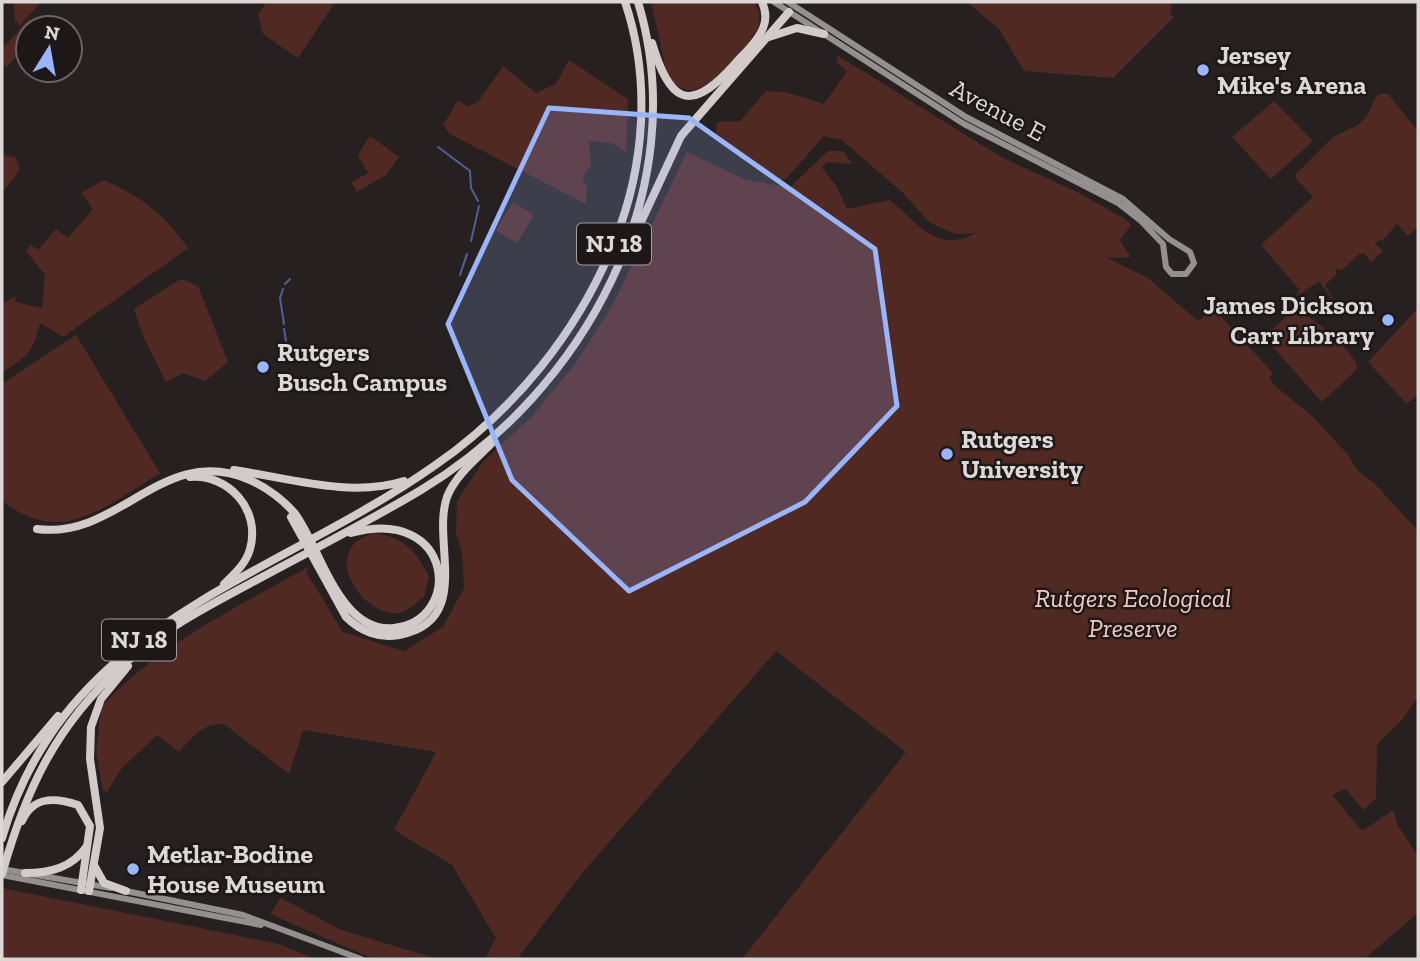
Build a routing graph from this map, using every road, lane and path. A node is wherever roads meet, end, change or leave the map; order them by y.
1 (625, 2) edge
2 (638, 2) edge
3 (762, 2) edge
4 (774, 2) edge
5 (792, 5) edge
6 (646, 32) junction
7 (824, 34) junction
8 (766, 38) junction
9 (1182, 248) junction
10 (625, 252) junction
11 (1166, 258) junction
12 (496, 434) junction
13 (224, 472) junction
14 (420, 475) junction
15 (169, 478) junction
16 (285, 505) junction
17 (37, 529) dead end
18 (336, 537) junction
19 (217, 591) junction
20 (151, 642) junction
21 (76, 707) junction
22 (2, 782) edge
23 (3, 834) edge
24 (90, 841) junction
25 (8, 853) junction
26 (94, 864) junction
27 (2, 869) edge
28 (25, 873) junction
29 (2, 875) edge
30 (86, 887) junction
31 (126, 891) junction
32 (276, 928) junction
33 (361, 959) edge

1 - 14 highway, NJ 18
2 - 6 highway, NJ 18
3 - 6 highway
4 - 5 street
5 - 7 street, Avenue E
5 - 8 highway
5 - 9 street, Avenue E
6 - 10 highway, NJ 18
7 - 8 highway
7 - 11 street, Avenue E
8 - 10 highway
9 - 11 street
9 - 11 street, Avenue E
10 - 12 highway, NJ 18
12 - 16 highway
12 - 18 highway, NJ 18
13 - 14 highway
13 - 15 highway
13 - 16 highway
14 - 19 highway, NJ 18
15 - 17 highway
15 - 19 highway
16 - 18 highway
18 - 20 highway, NJ 18
19 - 21 highway, NJ 18
20 - 21 highway, NJ 18
20 - 26 highway
21 - 22 highway
21 - 23 highway, NJ 18
21 - 25 highway, NJ 18
24 - 25 highway
24 - 28 highway
24 - 30 highway
25 - 29 highway, NJ 18
26 - 30 highway
26 - 31 highway
27 - 28 street
28 - 30 street
29 - 30 street
30 - 31 street
30 - 32 street
31 - 32 street
32 - 33 street

